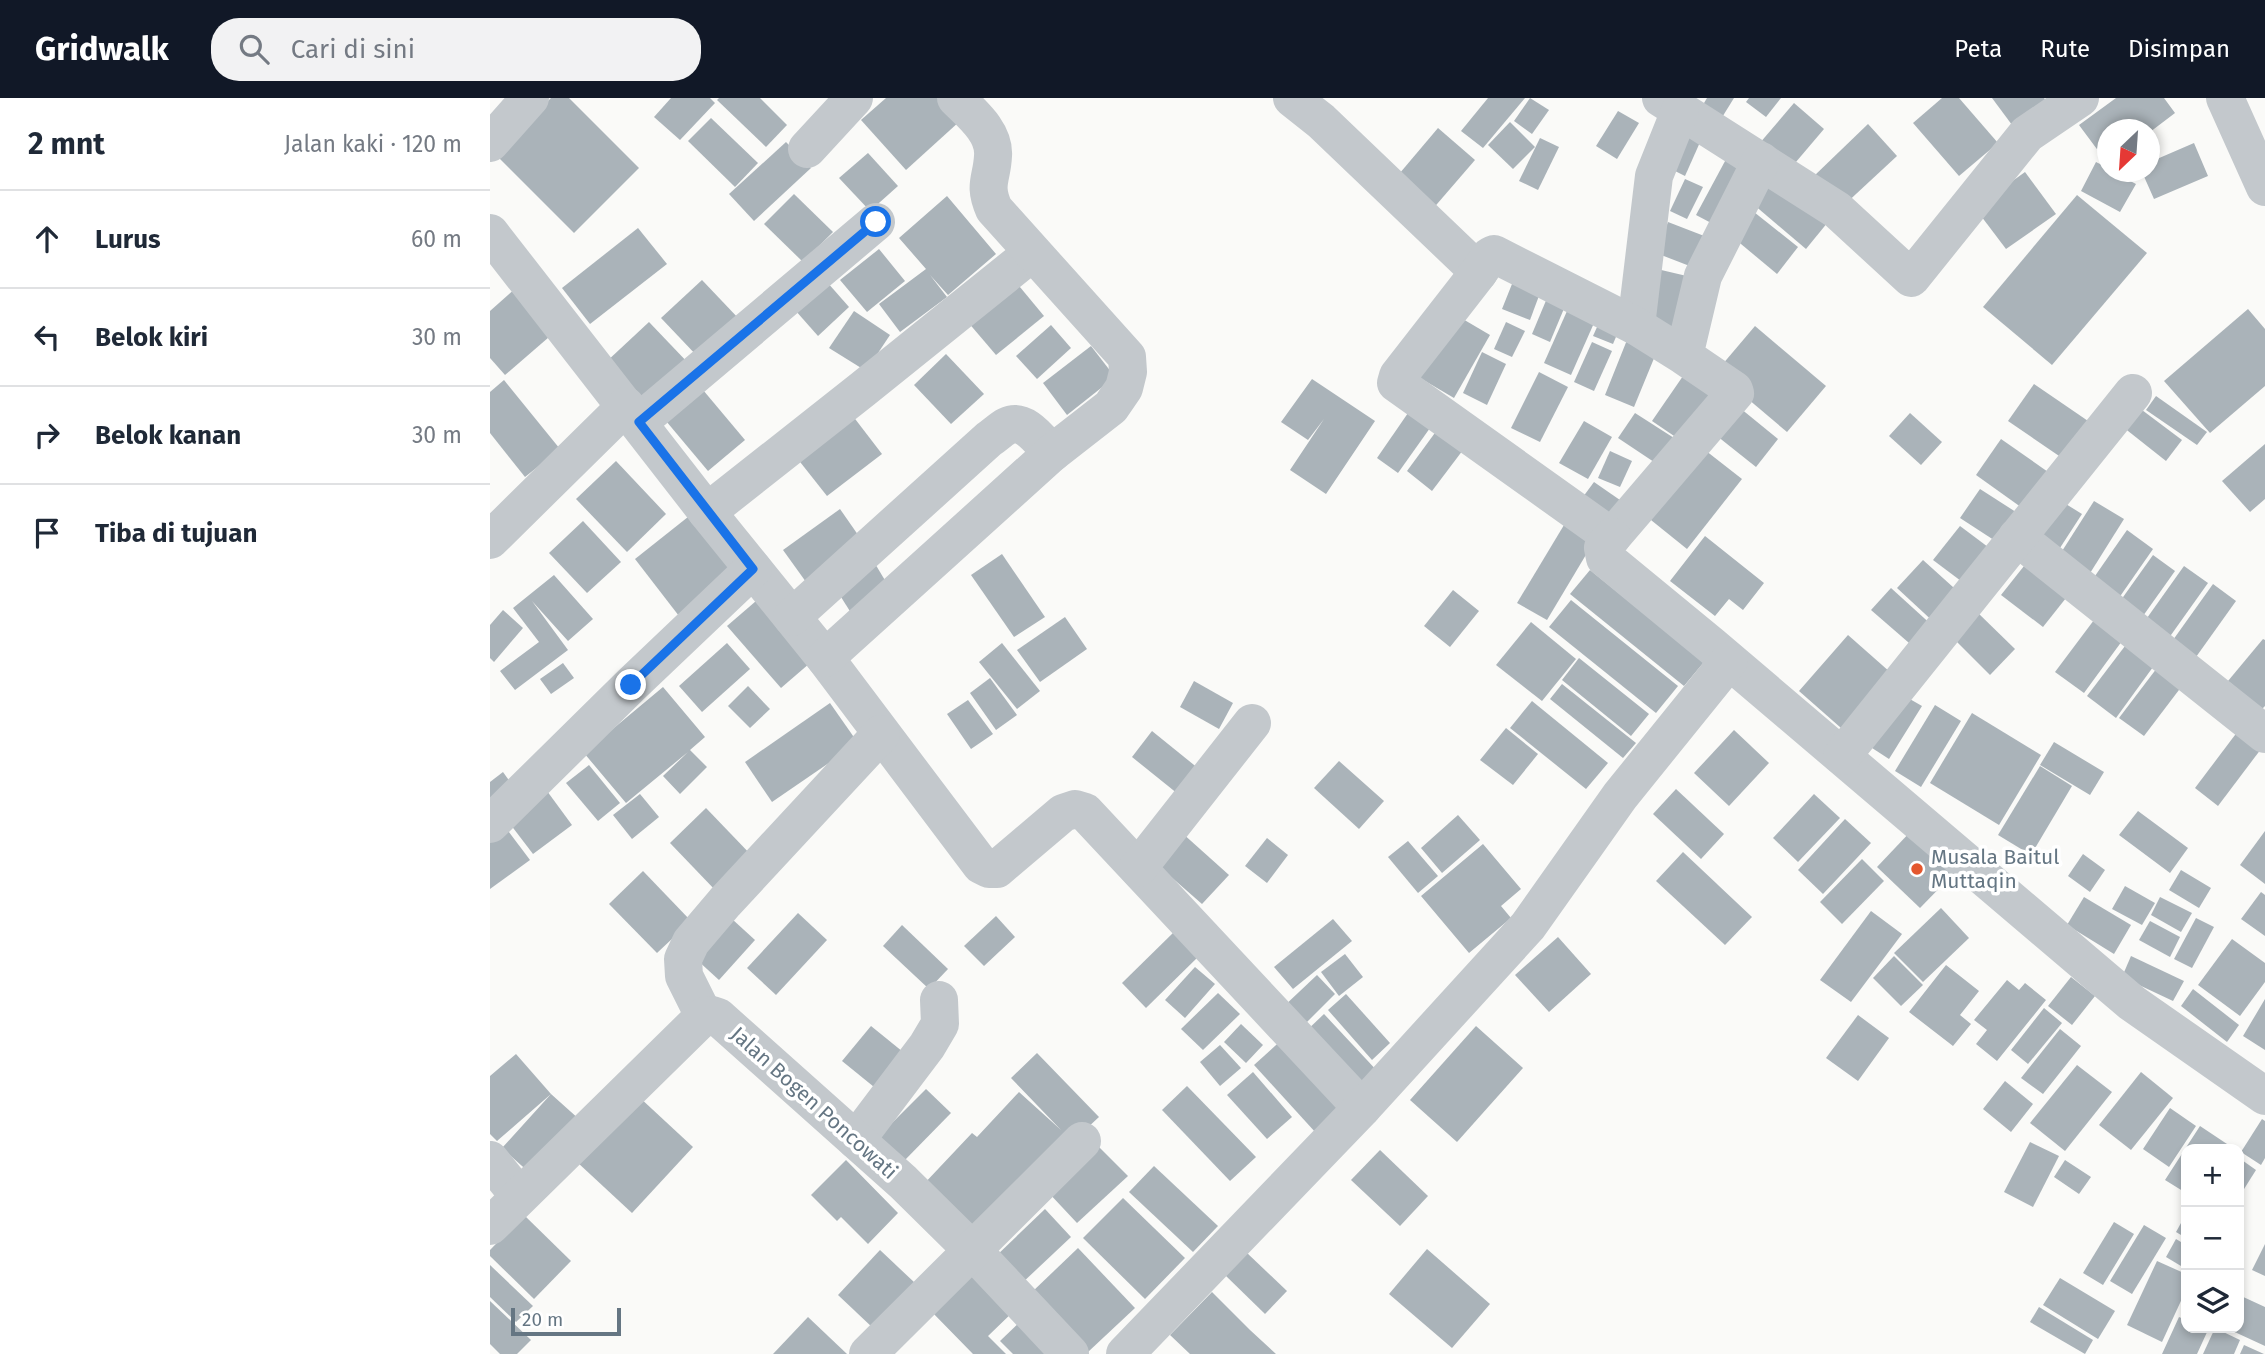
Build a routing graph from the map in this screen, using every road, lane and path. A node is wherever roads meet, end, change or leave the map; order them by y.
1 (530, 98) edge
2 (854, 98) edge
3 (956, 98) edge
4 (2080, 98) edge
5 (2225, 98) edge
6 (1670, 104) edge
7 (1318, 106) edge
8 (490, 143) edge
9 (807, 149) dead end
10 (1761, 161) junction
11 (2265, 187) edge
12 (876, 222) dead end
13 (490, 233) edge
14 (1032, 253) junction
15 (1479, 272) junction
16 (1636, 326) junction
17 (1684, 356) junction
18 (2133, 393) dead end
19 (633, 414) junction
20 (1052, 453) junction
21 (707, 512) junction
22 (1612, 537) junction
23 (2017, 537) junction
24 (490, 540) edge
25 (753, 569) junction
26 (792, 617) junction
27 (825, 658) junction
28 (1729, 661) junction
29 (1252, 723) dead end
30 (881, 734) junction
31 (2265, 734) edge
32 (1842, 756) junction
33 (490, 824) edge
34 (1138, 868) junction
35 (939, 1000) dead end
36 (704, 1016) junction
37 (2265, 1096) edge
38 (1362, 1108) junction
39 (856, 1140) junction
40 (1082, 1141) dead end
41 (490, 1160) edge
42 (520, 1196) junction
43 (490, 1226) edge
44 (973, 1251) junction
45 (868, 1354) edge
46 (1070, 1354) edge
47 (1125, 1354) edge

1 - 8 street
2 - 9 street
3 - 14 street
4 - 10 street
5 - 11 street
6 - 10 street
6 - 16 street
7 - 15 street
10 - 17 street
12 - 19 street
13 - 19 street
14 - 20 street
14 - 21 street
15 - 16 street
15 - 22 street
16 - 17 street
17 - 22 street
18 - 23 street
19 - 21 street
19 - 24 street
20 - 26 street
20 - 27 street
21 - 25 street
22 - 28 street
23 - 31 street
23 - 32 street
25 - 26 street
25 - 33 street
26 - 27 street
27 - 30 street
28 - 32 street
28 - 38 street
29 - 34 street
30 - 34 street
30 - 36 street
32 - 37 street
34 - 38 street
35 - 39 street
36 - 39 street, Jalan Bogen Poncowati
36 - 42 street
38 - 47 street
39 - 44 street, Jalan Bogen Poncowati
40 - 44 street
41 - 42 street
42 - 43 street
44 - 45 street
44 - 46 street, Jalan Bogen Poncowati

